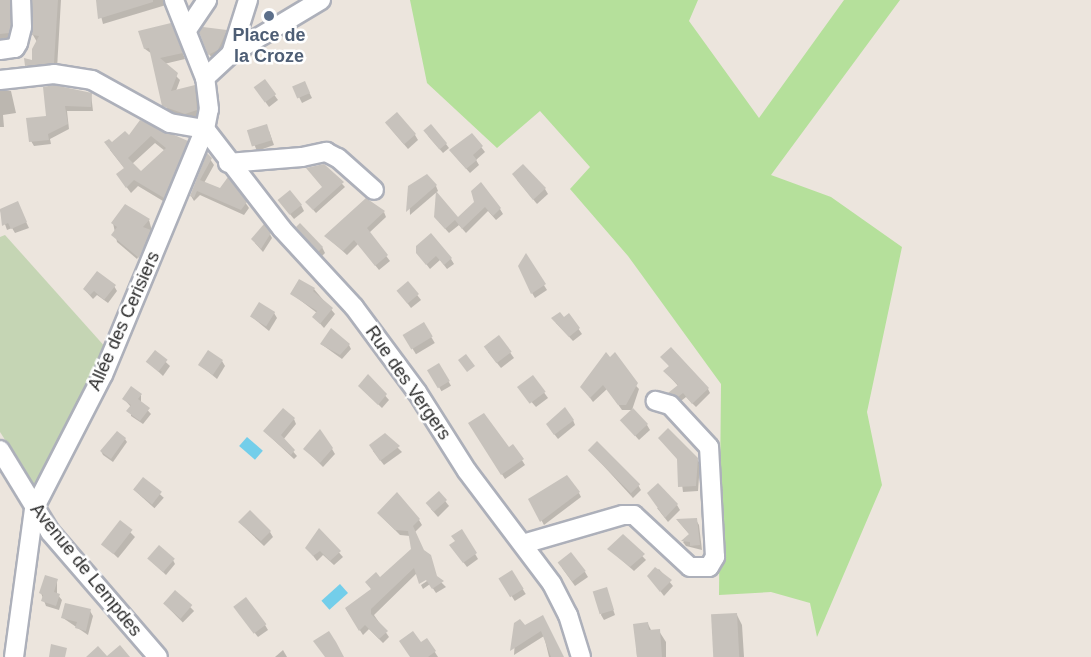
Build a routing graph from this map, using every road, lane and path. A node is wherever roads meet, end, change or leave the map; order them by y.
1 (21, 0) edge
2 (174, 0) edge
3 (207, 0) edge
4 (248, 0) edge
5 (321, 0) edge
6 (187, 30) junction
7 (0, 50) edge
8 (231, 54) junction
9 (205, 78) junction
10 (1, 80) edge
11 (205, 129) junction
12 (228, 163) junction
13 (374, 190) dead end
14 (656, 401) dead end
15 (0, 450) edge
16 (34, 509) junction
17 (50, 532) junction
18 (522, 544) junction
19 (27, 551) junction
20 (14, 657) edge
21 (158, 657) edge
22 (581, 657) edge

1 - 7 street
2 - 6 street
3 - 6 street
4 - 8 street
5 - 8 street
6 - 9 street
7 - 10 street
8 - 9 street
9 - 11 street
10 - 11 street
11 - 12 street, Rue des Vergers
11 - 16 street, Allée des Cerisiers
12 - 13 street
12 - 18 street, Rue des Vergers
14 - 18 street
15 - 16 street, Avenue de Lempdes
16 - 17 street, Avenue de Lempdes
16 - 19 street, Allée des Cerisiers
17 - 19 street
17 - 21 street, Avenue de Lempdes
18 - 22 street, Rue des Vergers
19 - 20 street, Allée des Cerisiers

